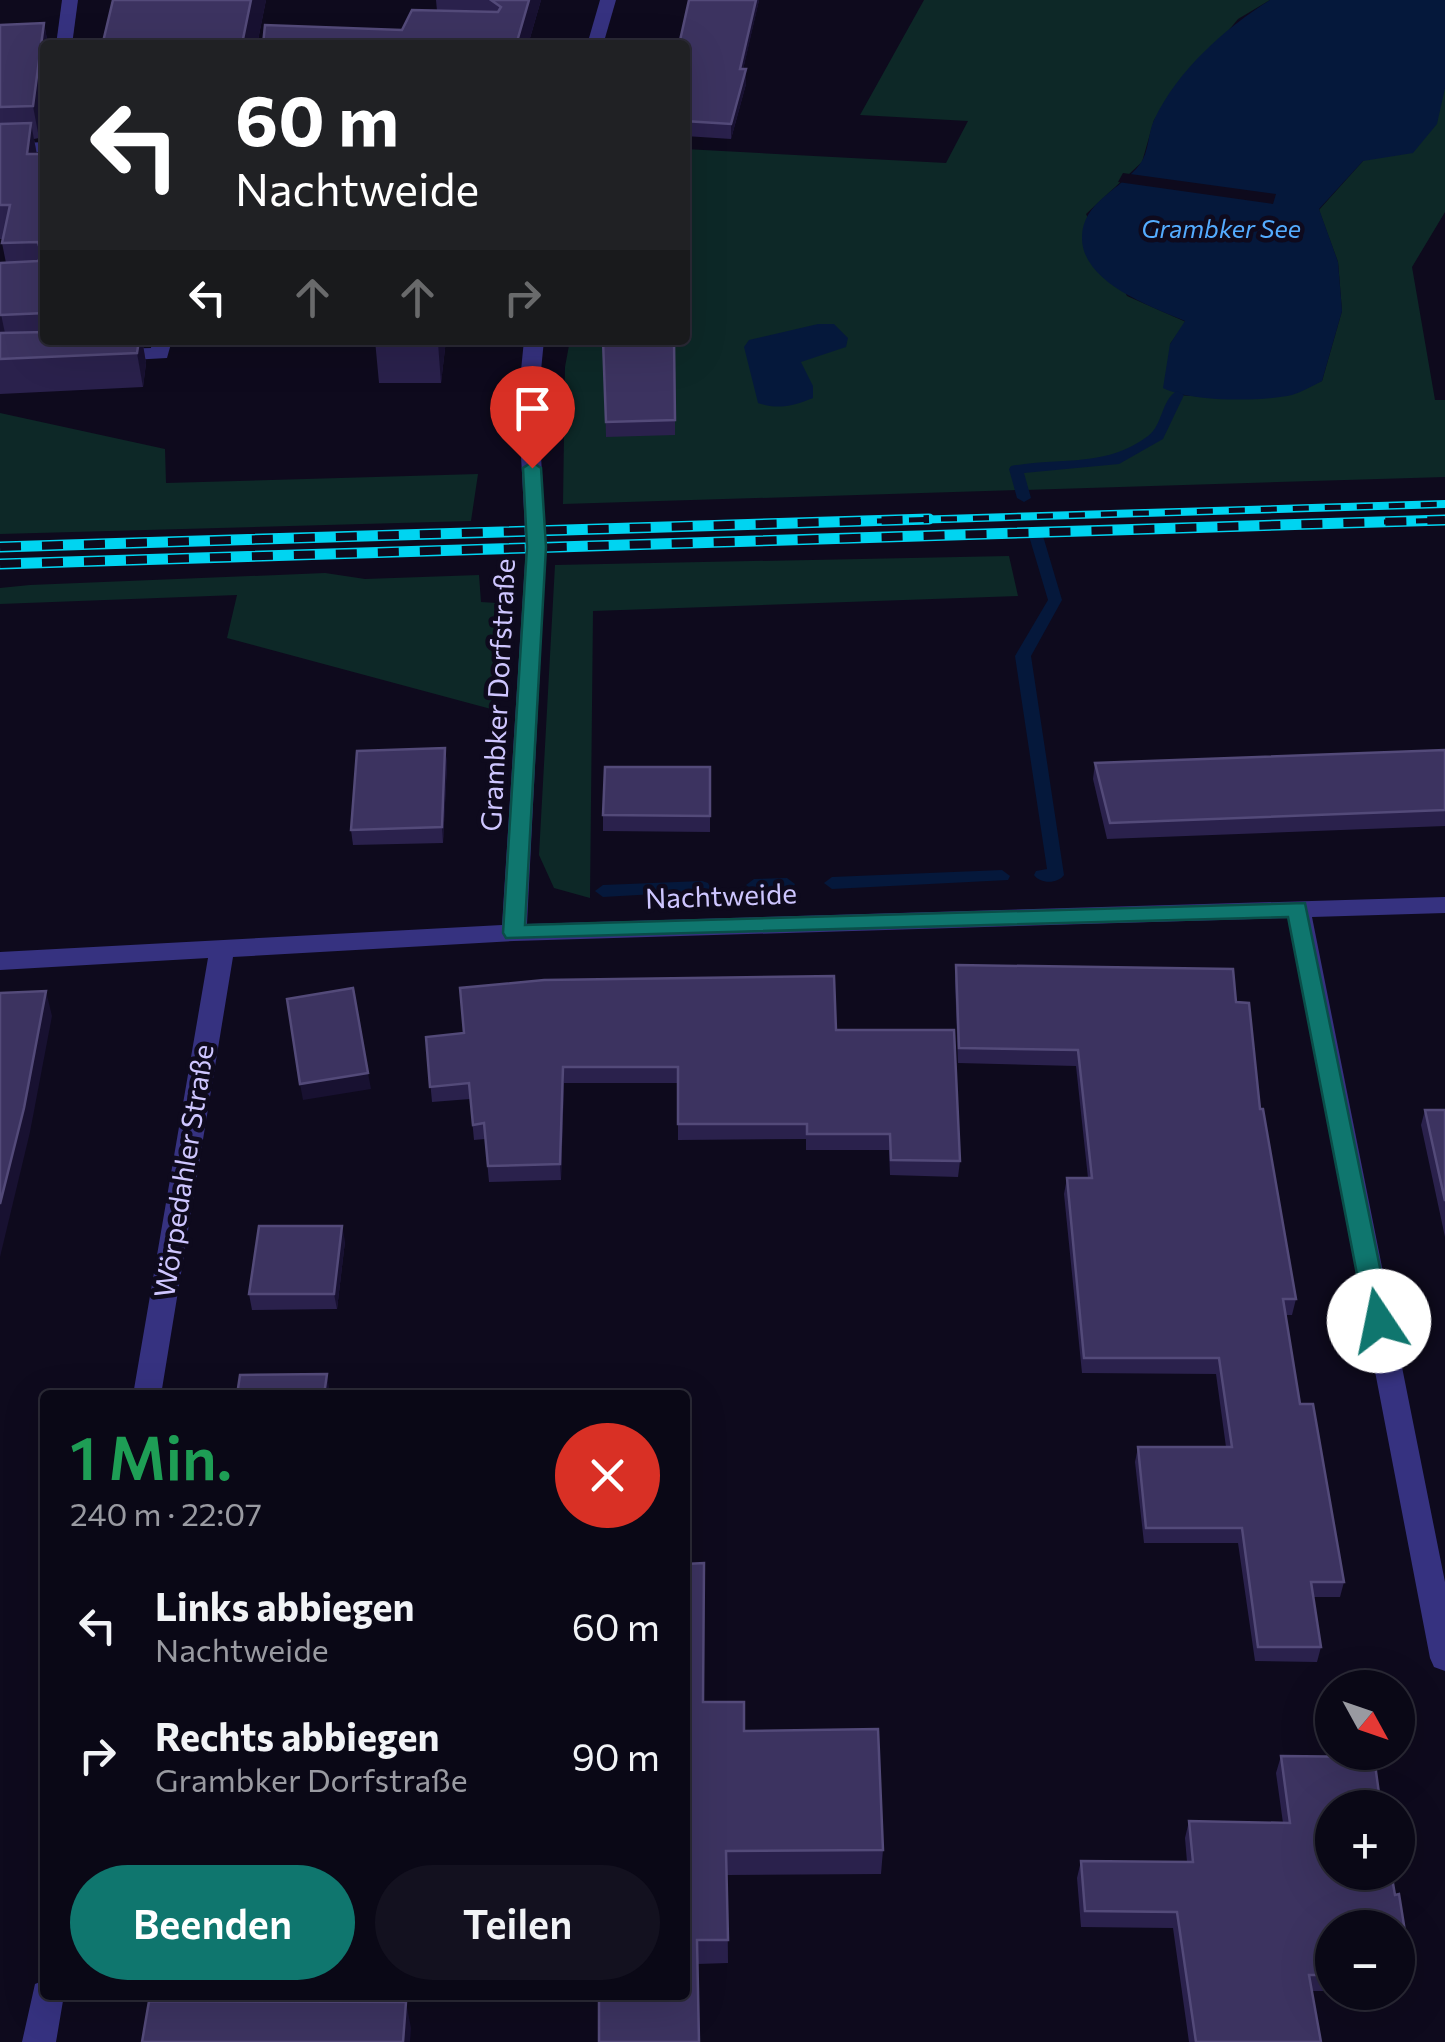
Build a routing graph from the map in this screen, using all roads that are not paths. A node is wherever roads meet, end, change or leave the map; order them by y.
1 (70, 0) edge
2 (608, 0) edge
3 (65, 40) edge
4 (596, 40) edge
5 (40, 147) edge
6 (0, 149) edge
7 (161, 345) edge
8 (534, 345) edge
9 (84, 356) edge
10 (1445, 905) edge
11 (1298, 909) junction
12 (514, 933) junction
13 (222, 947) junction
14 (0, 961) edge
15 (148, 1390) edge
16 (1445, 1658) edge
17 (46, 2000) edge
18 (39, 2042) edge

1 - 3 street
2 - 4 street
5 - 6 street
7 - 9 street
8 - 12 street, Grambker Dorfstraße
10 - 11 street, Nachtweide
11 - 12 street, Nachtweide
11 - 16 street
12 - 13 street, Nachtweide
13 - 14 street, Nachtweide
13 - 15 street, Wörpedahler Straße
17 - 18 street

